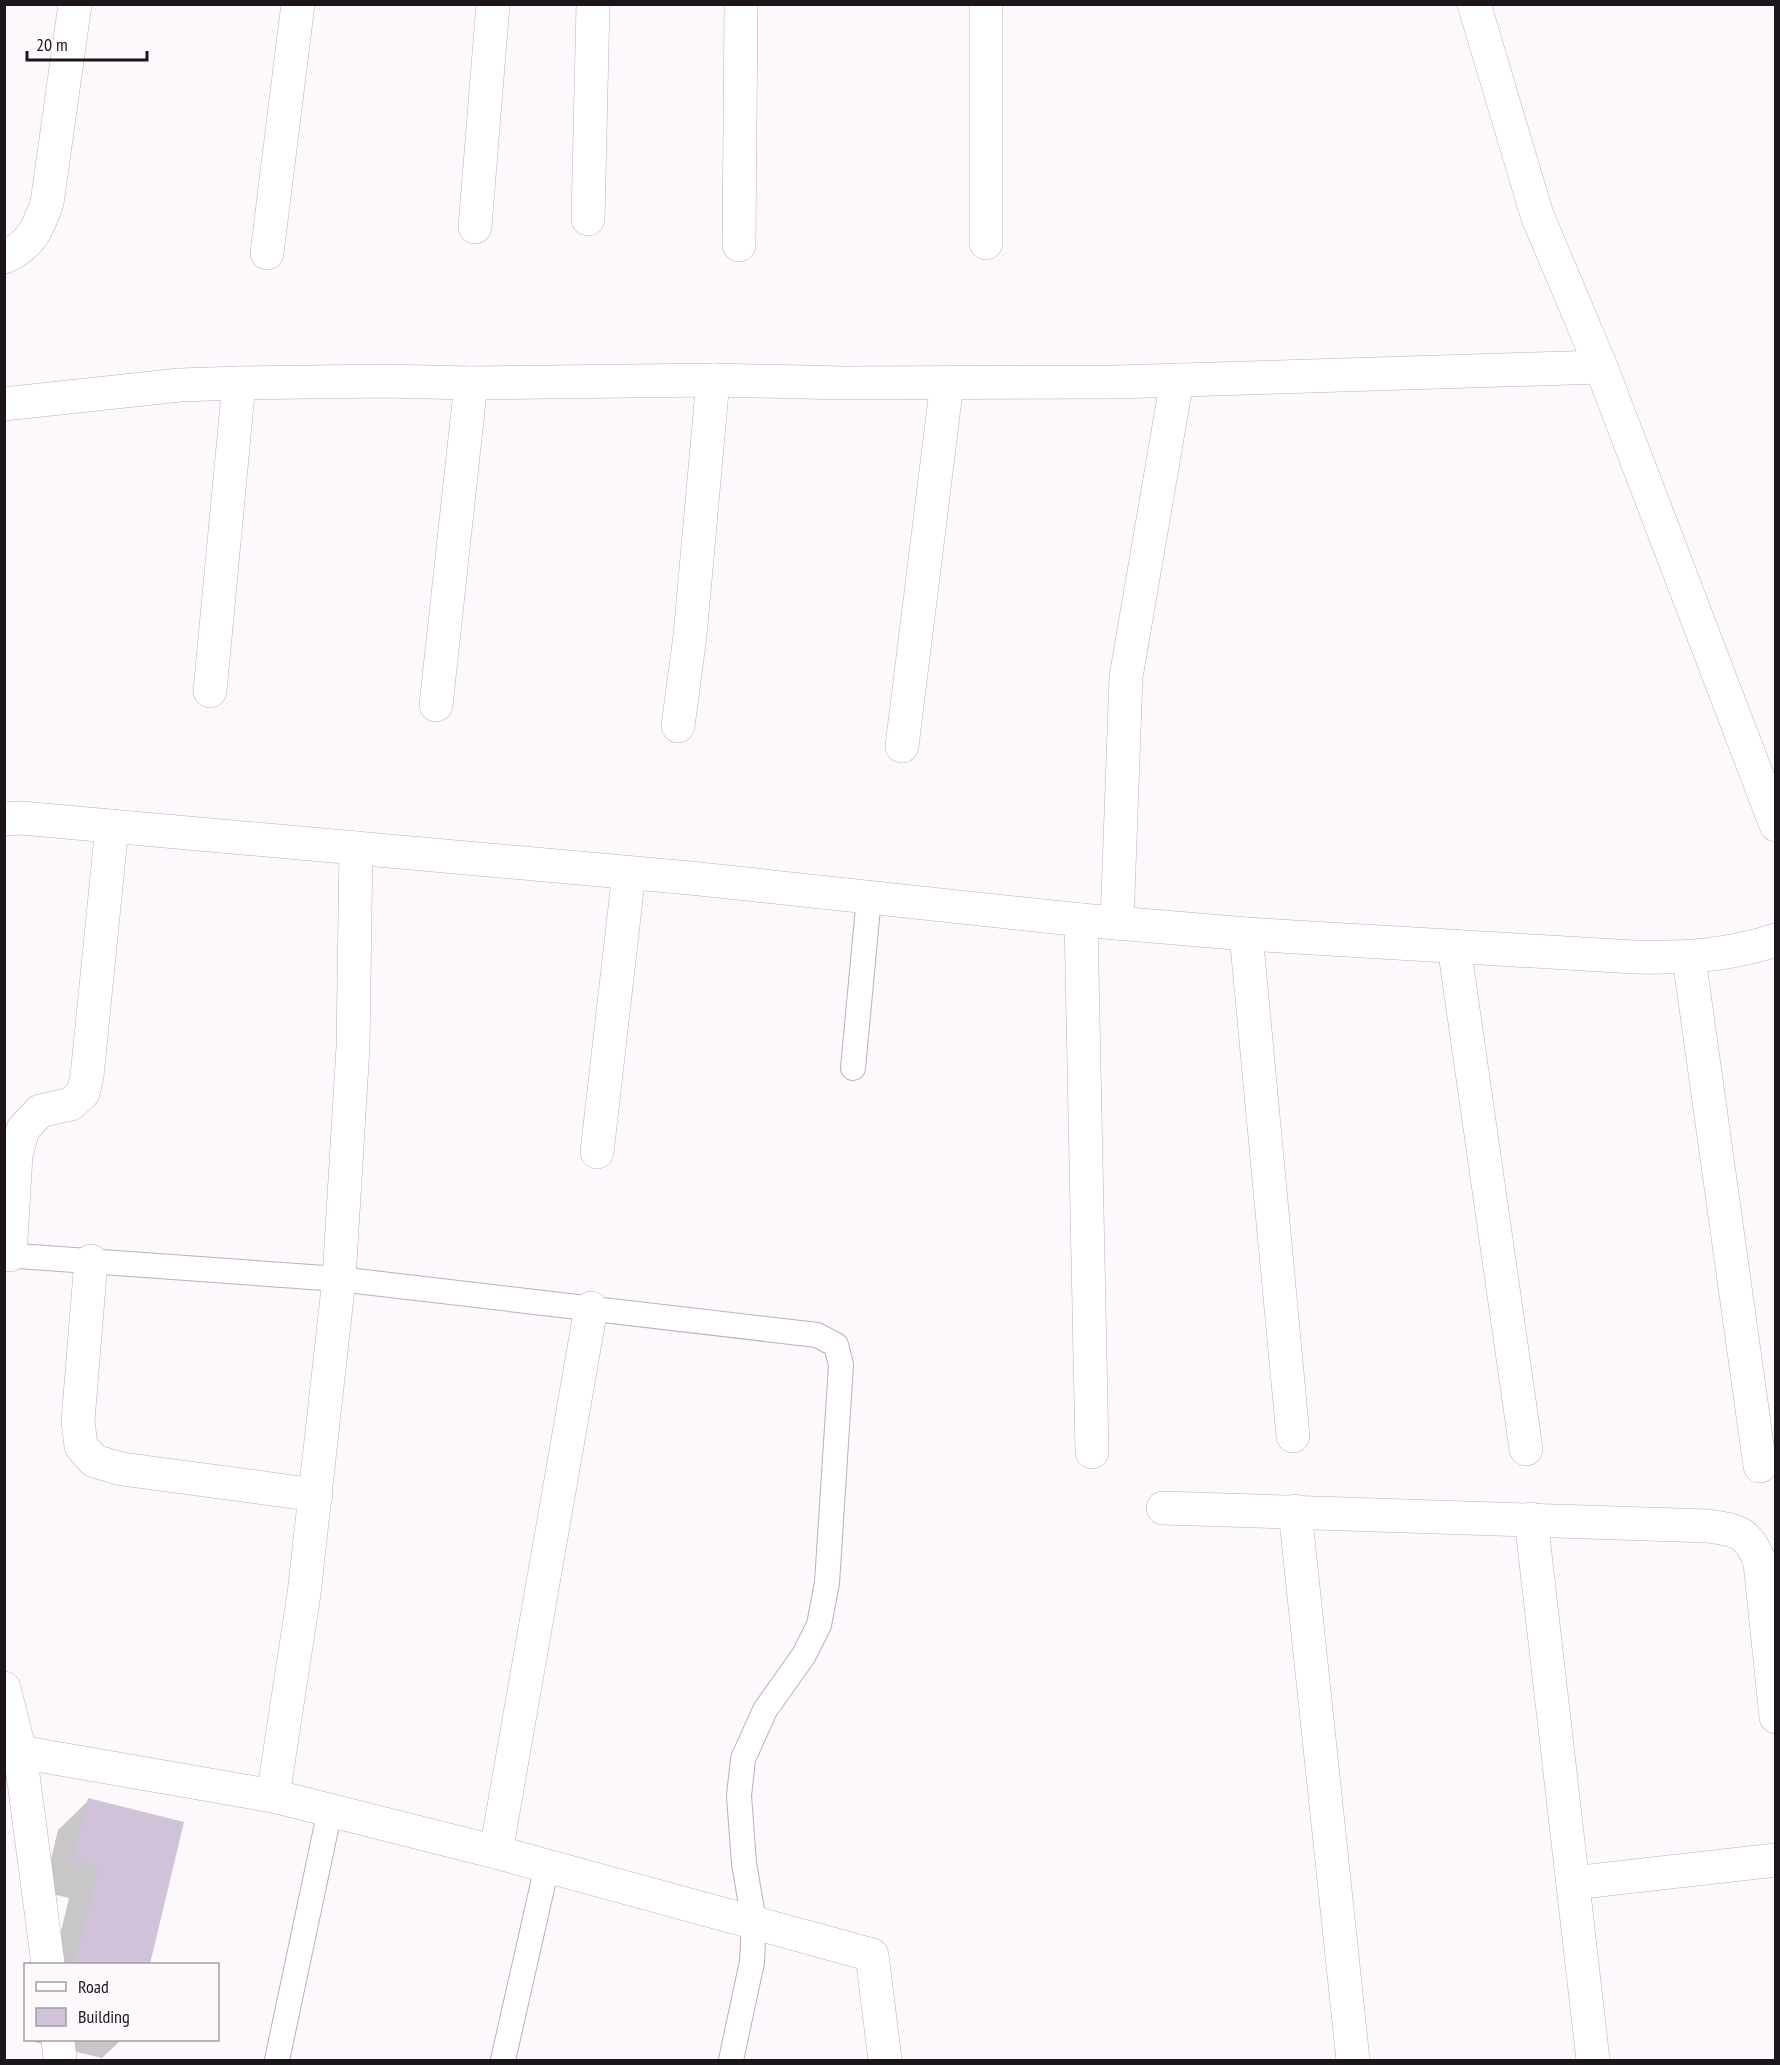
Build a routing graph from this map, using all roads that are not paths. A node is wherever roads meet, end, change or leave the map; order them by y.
1 (75, 4) edge
2 (298, 4) edge
3 (493, 4) edge
4 (593, 4) edge
5 (741, 4) edge
6 (986, 4) edge
7 (1474, 4) edge
8 (588, 219) dead end
9 (475, 227) dead end
10 (986, 243) dead end
11 (739, 245) dead end
12 (267, 253) dead end
13 (4, 257) edge
14 (1601, 367) junction
15 (713, 380) junction
16 (1177, 380) junction
17 (239, 383) junction
18 (471, 383) junction
19 (947, 383) junction
20 (4, 404) edge
21 (210, 691) dead end
22 (436, 705) dead end
23 (678, 726) dead end
24 (902, 746) dead end
25 (4, 819) edge
26 (1776, 825) edge
27 (112, 826) junction
28 (356, 848) junction
29 (629, 873) junction
30 (869, 897) junction
31 (1081, 920) junction
32 (1117, 923) junction
33 (1246, 934) junction
34 (1776, 940) edge
35 (1454, 946) junction
36 (1689, 958) junction
37 (853, 1068) dead end
38 (597, 1152) dead end
39 (7, 1255) edge
40 (92, 1261) junction
41 (339, 1280) junction
42 (591, 1308) junction
43 (1293, 1436) dead end
44 (1526, 1449) dead end
45 (1092, 1452) dead end
46 (1760, 1466) dead end
47 (316, 1495) junction
48 (1163, 1508) dead end
49 (1295, 1511) junction
50 (1531, 1519) junction
51 (1768, 1562) edge
52 (4, 1688) edge
53 (1776, 1717) edge
54 (20, 1752) junction
55 (273, 1796) junction
56 (330, 1810) junction
57 (496, 1852) junction
58 (1776, 1860) edge
59 (547, 1866) junction
60 (1573, 1883) junction
61 (754, 1922) junction
62 (48, 1963) edge
63 (58, 2041) edge
64 (60, 2061) edge
65 (277, 2061) edge
66 (503, 2061) edge
67 (731, 2061) edge
68 (885, 2061) edge
69 (1353, 2061) edge
70 (1593, 2061) edge

1 - 13 street
2 - 12 street
3 - 9 street
4 - 8 street
5 - 11 street
6 - 10 street
7 - 14 street
14 - 16 street
14 - 26 street
15 - 18 street
15 - 19 street
15 - 23 street
16 - 19 street
16 - 32 street
17 - 18 street
17 - 20 street
17 - 21 street
18 - 22 street
19 - 24 street
25 - 27 street
27 - 28 street
27 - 39 street
28 - 29 street
28 - 41 street
29 - 30 street
29 - 38 street
30 - 31 street
30 - 37 lane
31 - 32 street
31 - 45 street
32 - 33 street
33 - 35 street
33 - 43 street
34 - 36 street
35 - 36 street
35 - 44 street
36 - 46 street
39 - 40 lane
40 - 41 lane
40 - 47 street
41 - 42 lane
41 - 47 street
42 - 57 street
42 - 61 lane
47 - 55 street
48 - 49 street
49 - 50 street
49 - 69 street
50 - 51 street
50 - 60 street
51 - 53 street
52 - 54 street
54 - 55 street
54 - 62 street
55 - 56 street
56 - 57 street
56 - 65 lane
57 - 59 street
58 - 60 street
59 - 61 street
59 - 66 lane
60 - 70 street
61 - 67 lane
61 - 68 street
63 - 64 street

